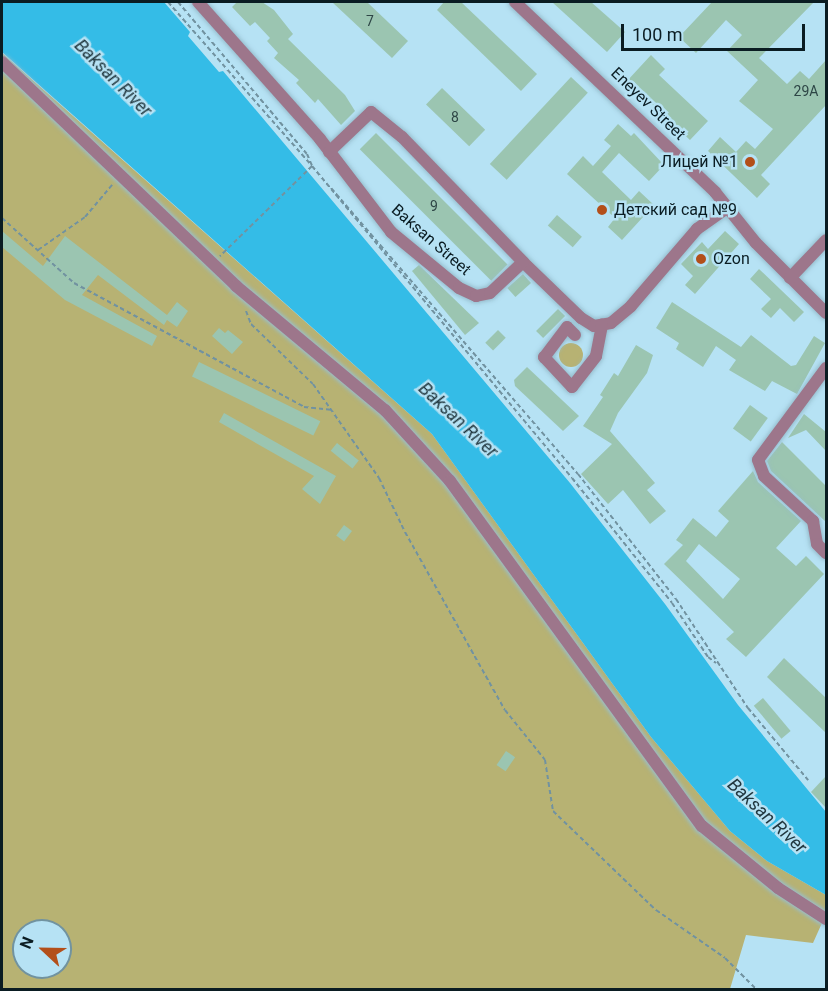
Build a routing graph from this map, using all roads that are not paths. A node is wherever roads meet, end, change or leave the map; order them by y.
1 (198, 2) edge
2 (515, 2) edge
3 (2, 62) edge
4 (329, 152) junction
5 (726, 209) junction
6 (826, 240) edge
7 (524, 261) junction
8 (790, 278) junction
9 (826, 313) edge
10 (602, 325) junction
11 (575, 335) dead end
12 (826, 368) edge
13 (826, 553) edge
14 (826, 919) edge

1 - 4 street, Baksan Street
2 - 5 street, Eneyev Street
3 - 14 street
4 - 7 street, Baksan Street
4 - 7 street
5 - 8 street, Eneyev Street
5 - 10 street
6 - 8 street
7 - 10 street
8 - 9 street, Eneyev Street
10 - 11 street
12 - 13 street

